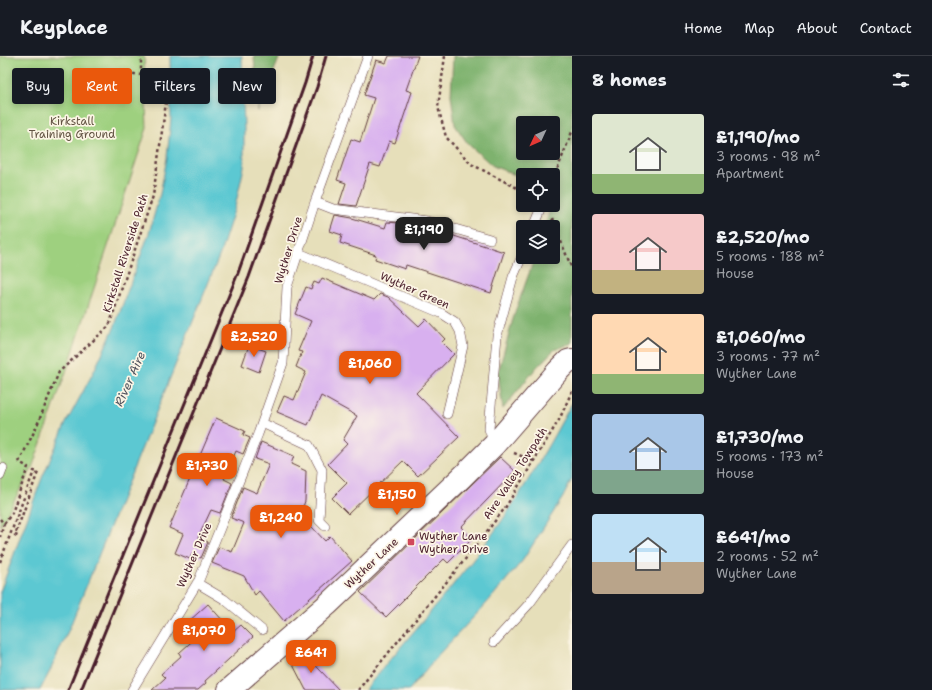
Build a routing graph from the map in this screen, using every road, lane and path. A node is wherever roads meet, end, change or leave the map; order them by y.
1 (141, 56) edge
2 (368, 56) edge
3 (445, 56) edge
4 (140, 68) edge
5 (132, 74) edge
6 (140, 75) edge
7 (166, 104) edge
8 (572, 132) edge
9 (558, 168) edge
10 (516, 187) edge
11 (315, 202) junction
12 (547, 212) edge
13 (490, 239) dead end
14 (299, 253) junction
15 (519, 264) edge
16 (572, 268) edge
17 (572, 360) edge
18 (572, 391) edge
19 (447, 414) dead end
20 (262, 423) junction
21 (494, 445) junction
22 (0, 519) edge
23 (4, 524) junction
24 (325, 526) dead end
25 (0, 537) edge
26 (20, 537) dead end
27 (572, 545) edge
28 (0, 562) edge
29 (197, 583) junction
30 (262, 630) dead end
31 (494, 642) dead end
32 (132, 690) edge
33 (229, 690) edge
34 (358, 690) edge

1 - 4 path
2 - 11 lane, Wyther Drive
3 - 10 path
5 - 6 path
7 - 23 path, Kirkstall Riverside Path
8 - 9 path
11 - 13 lane
11 - 14 lane, Wyther Drive
12 - 16 path
14 - 19 lane, Wyther Green
14 - 20 lane, Wyther Drive
15 - 21 lane
17 - 21 street, Wyther Lane
18 - 34 path, Aire Valley Towpath
20 - 24 lane
20 - 29 lane, Wyther Drive
21 - 33 street, Wyther Lane
22 - 23 path
23 - 25 path
26 - 28 path
27 - 31 lane
29 - 30 lane
29 - 32 lane, Wyther Drive

